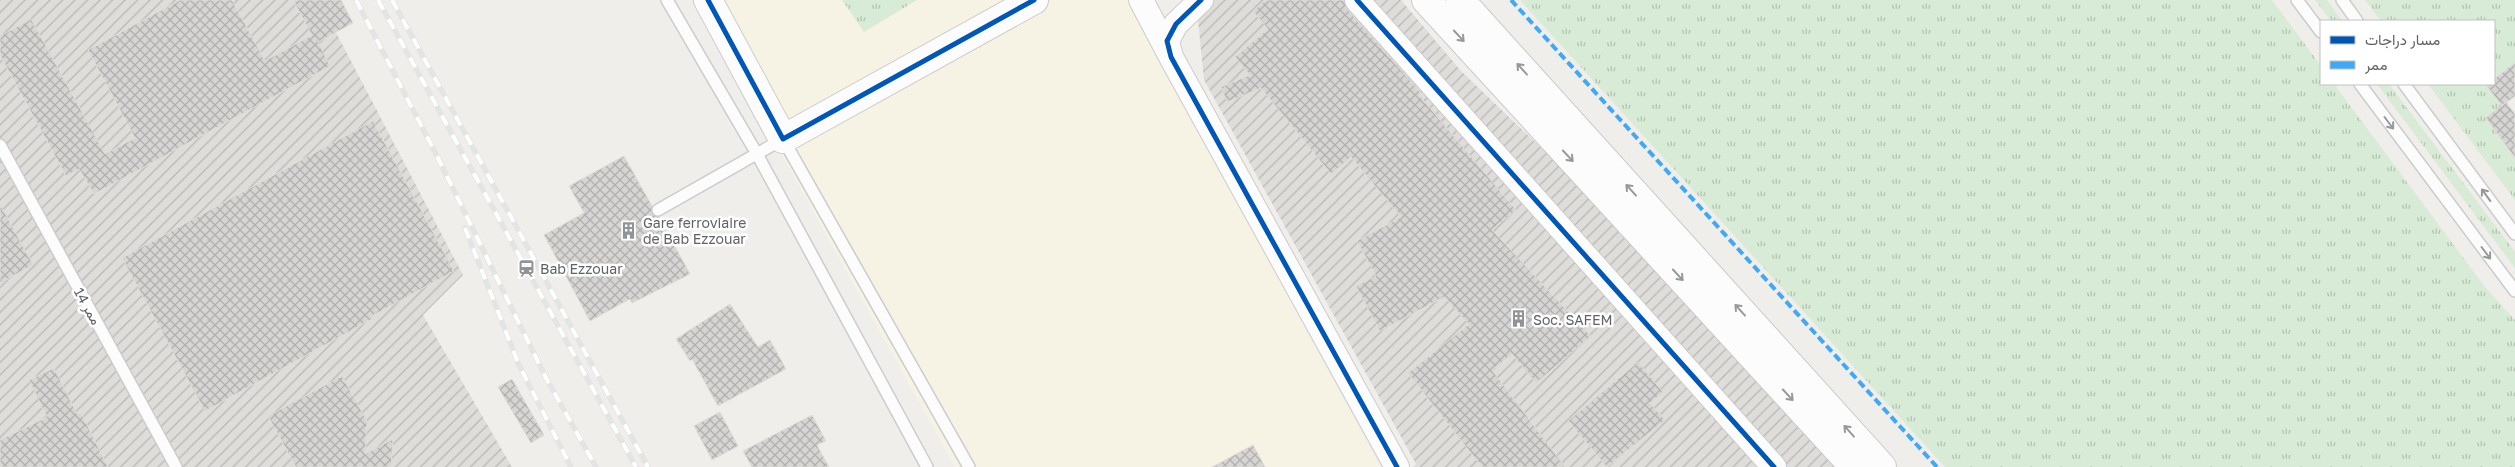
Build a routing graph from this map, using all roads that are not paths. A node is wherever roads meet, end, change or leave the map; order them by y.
1 (667, 0) edge
2 (708, 0) edge
3 (1034, 0) edge
4 (1141, 0) edge
5 (1200, 0) edge
6 (1357, 0) edge
7 (1426, 0) edge
8 (1460, 0) edge
9 (2297, 0) edge
10 (2342, 0) edge
11 (2356, 20) edge
12 (2320, 31) edge
13 (1171, 57) junction
14 (2361, 85) edge
15 (2405, 85) edge
16 (783, 139) junction
17 (0, 145) edge
18 (757, 154) junction
19 (658, 210) dead end
20 (2515, 234) edge
21 (2515, 291) edge
22 (1394, 466) edge
23 (176, 467) edge
24 (927, 467) edge
25 (969, 467) edge
26 (1774, 467) edge
27 (1854, 467) edge
28 (1882, 467) edge

1 - 18 lane
2 - 16 main road
3 - 16 main road
4 - 13 street
5 - 13 street
6 - 26 street
7 -> 27 main road
28 -> 8 main road
9 - 12 lane
10 - 11 lane
13 - 22 street
14 -> 21 lane
20 -> 15 lane
16 - 18 lane
16 - 25 lane
17 - 23 lane, ممر 14
18 - 19 lane
18 - 24 lane

